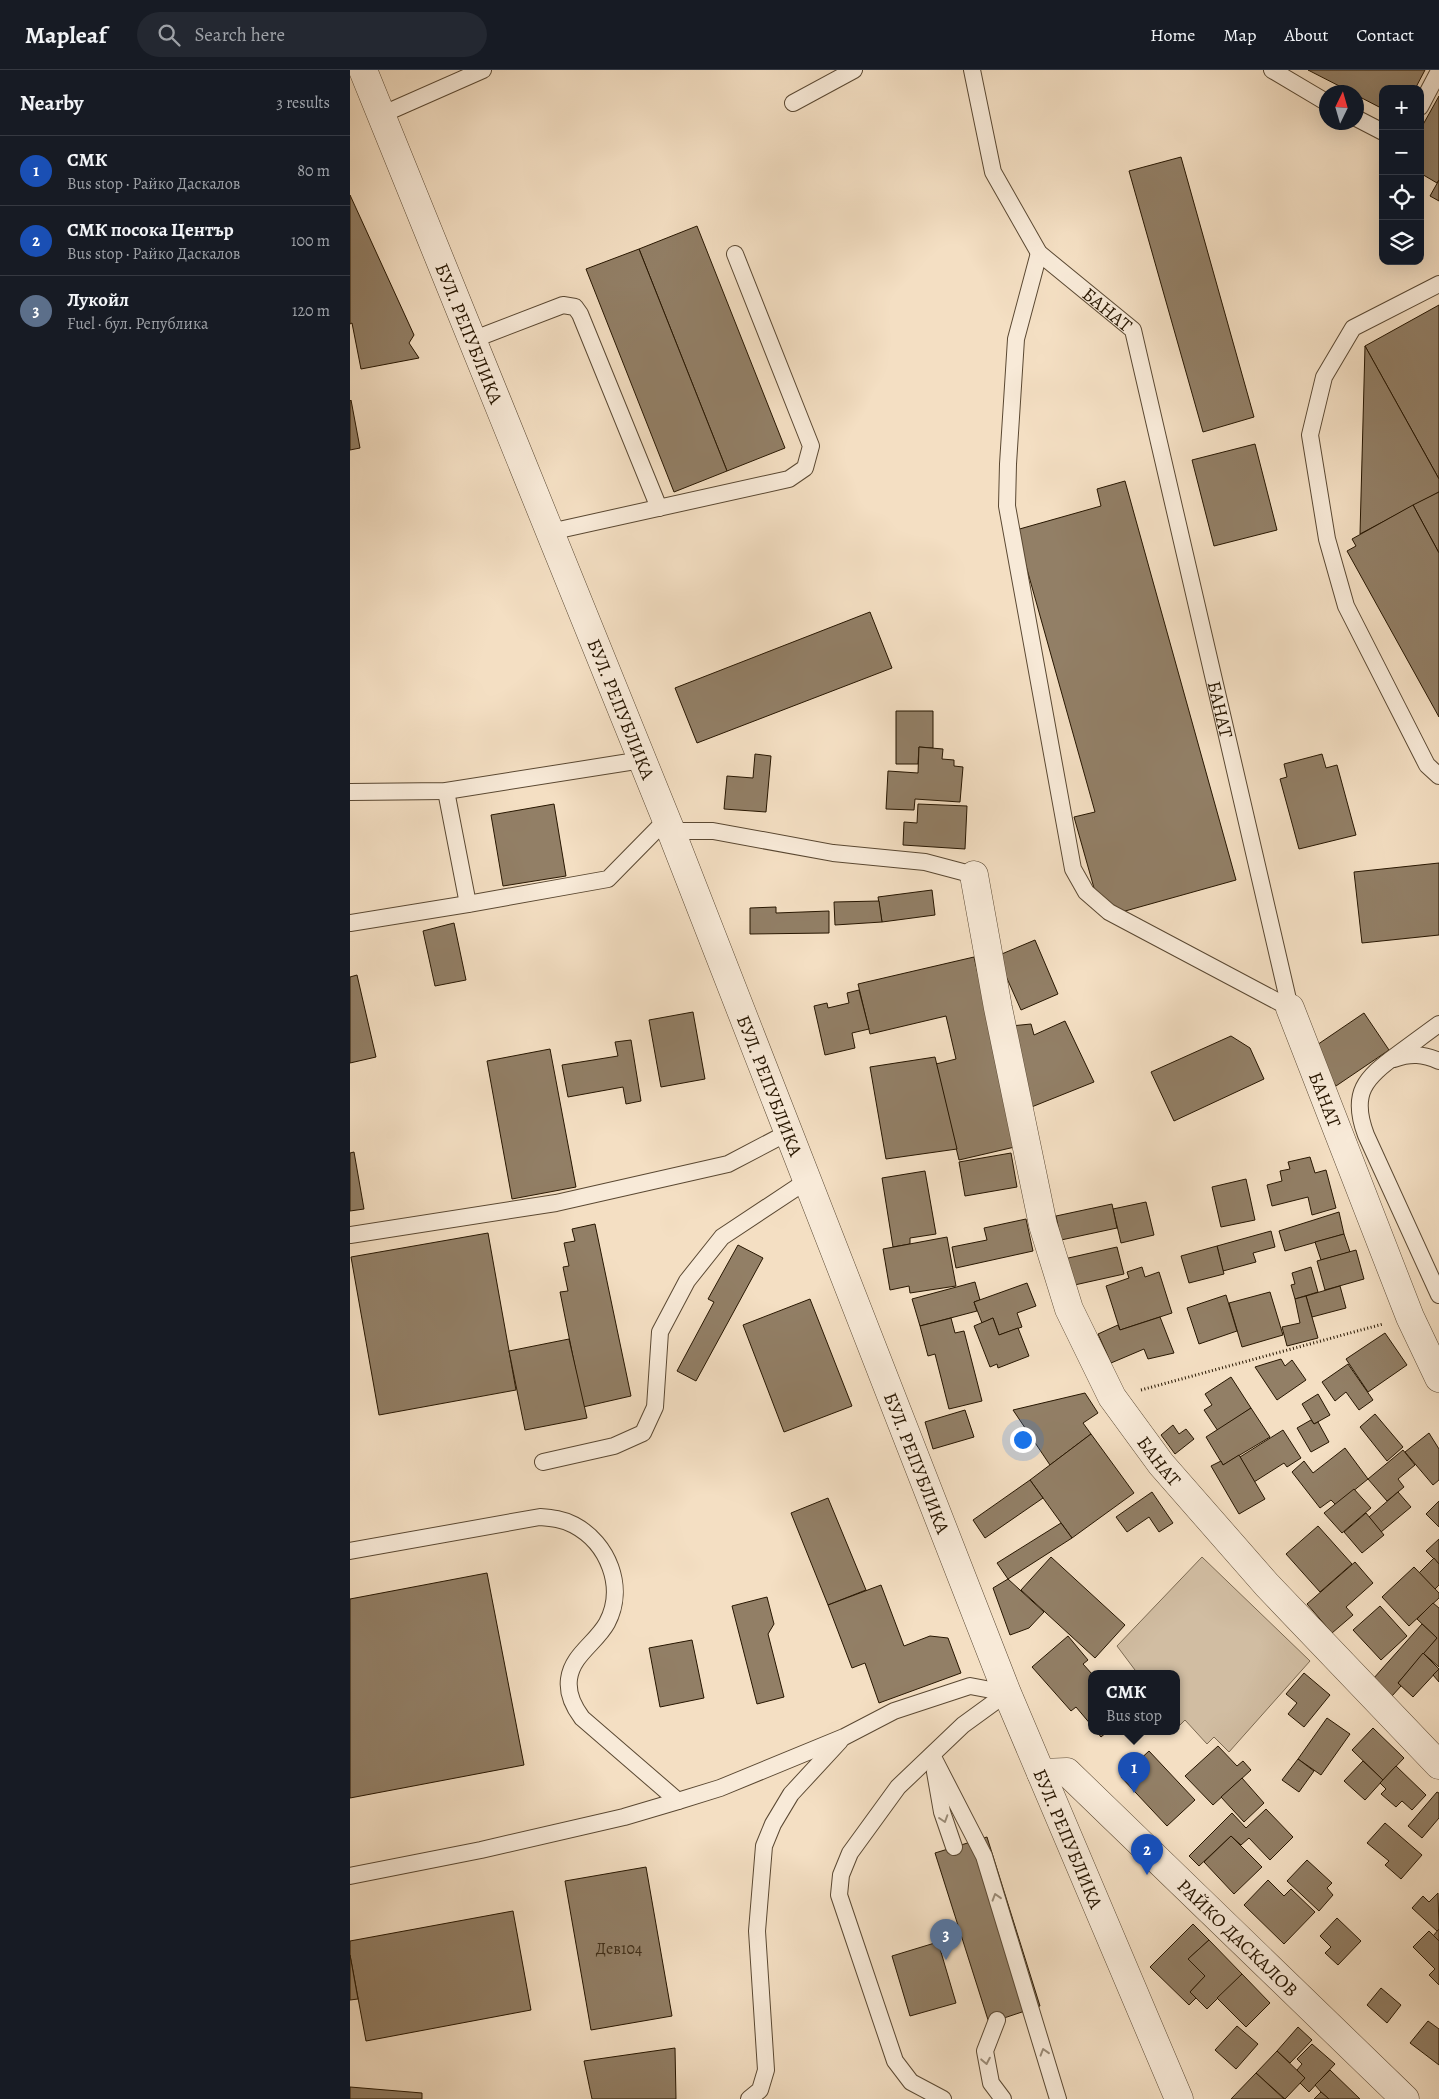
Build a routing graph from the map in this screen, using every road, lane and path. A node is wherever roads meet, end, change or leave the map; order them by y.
1 (363, 70) edge
2 (483, 70) edge
3 (854, 70) edge
4 (972, 70) edge
5 (1272, 70) edge
6 (1439, 71) edge
7 (1319, 98) edge
8 (1424, 99) edge
9 (794, 103) dead end
10 (381, 115) junction
11 (1364, 122) edge
12 (1379, 130) edge
13 (1039, 253) junction
14 (734, 254) dead end
15 (1439, 284) edge
16 (472, 340) junction
17 (659, 508) junction
18 (550, 532) junction
19 (642, 760) junction
20 (1439, 776) edge
21 (446, 791) junction
22 (350, 792) edge
23 (669, 825) junction
24 (974, 874) joint
25 (468, 904) junction
26 (350, 923) edge
27 (1290, 1008) junction
28 (1439, 1024) edge
29 (1390, 1060) junction
30 (1439, 1061) edge
31 (789, 1132) junction
32 (808, 1180) junction
33 (350, 1235) edge
34 (1439, 1295) edge
35 (1410, 1317) junction
36 (1439, 1378) edge
37 (1112, 1397) junction
38 (542, 1462) dead end
39 (350, 1551) edge
40 (1007, 1693) junction
41 (844, 1737) junction
42 (932, 1755) junction
43 (1439, 1764) edge
44 (1041, 1773) junction
45 (678, 1801) junction
46 (954, 1847) dead end
47 (350, 1876) edge
48 (997, 2020) dead end
49 (758, 2096) edge
50 (943, 2099) edge
51 (1004, 2099) edge
52 (1058, 2099) edge
53 (1180, 2099) edge
54 (1405, 2099) edge

1 - 10 street, БУЛ. РЕПУБЛИКА
2 - 10 lane
3 - 9 lane
4 - 13 lane, БАНАТ
5 - 7 lane
6 - 8 lane
10 - 16 street, БУЛ. РЕПУБЛИКА
11 - 12 lane
13 - 27 lane, БАНАТ
13 - 27 lane
14 - 17 lane
15 - 20 lane
16 - 17 lane
16 - 18 street, БУЛ. РЕПУБЛИКА
17 - 18 lane
18 - 19 street, БУЛ. РЕПУБЛИКА
19 - 21 lane
19 - 23 street, БУЛ. РЕПУБЛИКА
21 - 22 lane
21 - 25 lane
23 - 24 lane
23 - 25 lane
23 - 31 street, БУЛ. РЕПУБЛИКА
24 - 37 street, БАНАТ
25 - 26 lane
27 - 35 street, БАНАТ
28 - 29 lane
29 - 30 lane
29 - 34 lane
31 - 32 street, БУЛ. РЕПУБЛИКА
31 - 33 lane
32 - 38 lane
32 - 40 street, БУЛ. РЕПУБЛИКА
35 - 36 street, БАНАТ
35 - 37 path
37 - 43 street, БАНАТ
39 - 45 lane
40 - 41 lane
40 - 42 lane
40 - 44 street, БУЛ. РЕПУБЛИКА
41 - 45 lane
41 - 49 lane
42 -> 46 lane
42 - 50 lane
52 -> 42 lane
44 - 53 street, БУЛ. РЕПУБЛИКА
44 - 54 street, РАЙКО ДАСКАЛОВ
45 - 47 lane
48 -> 51 lane

